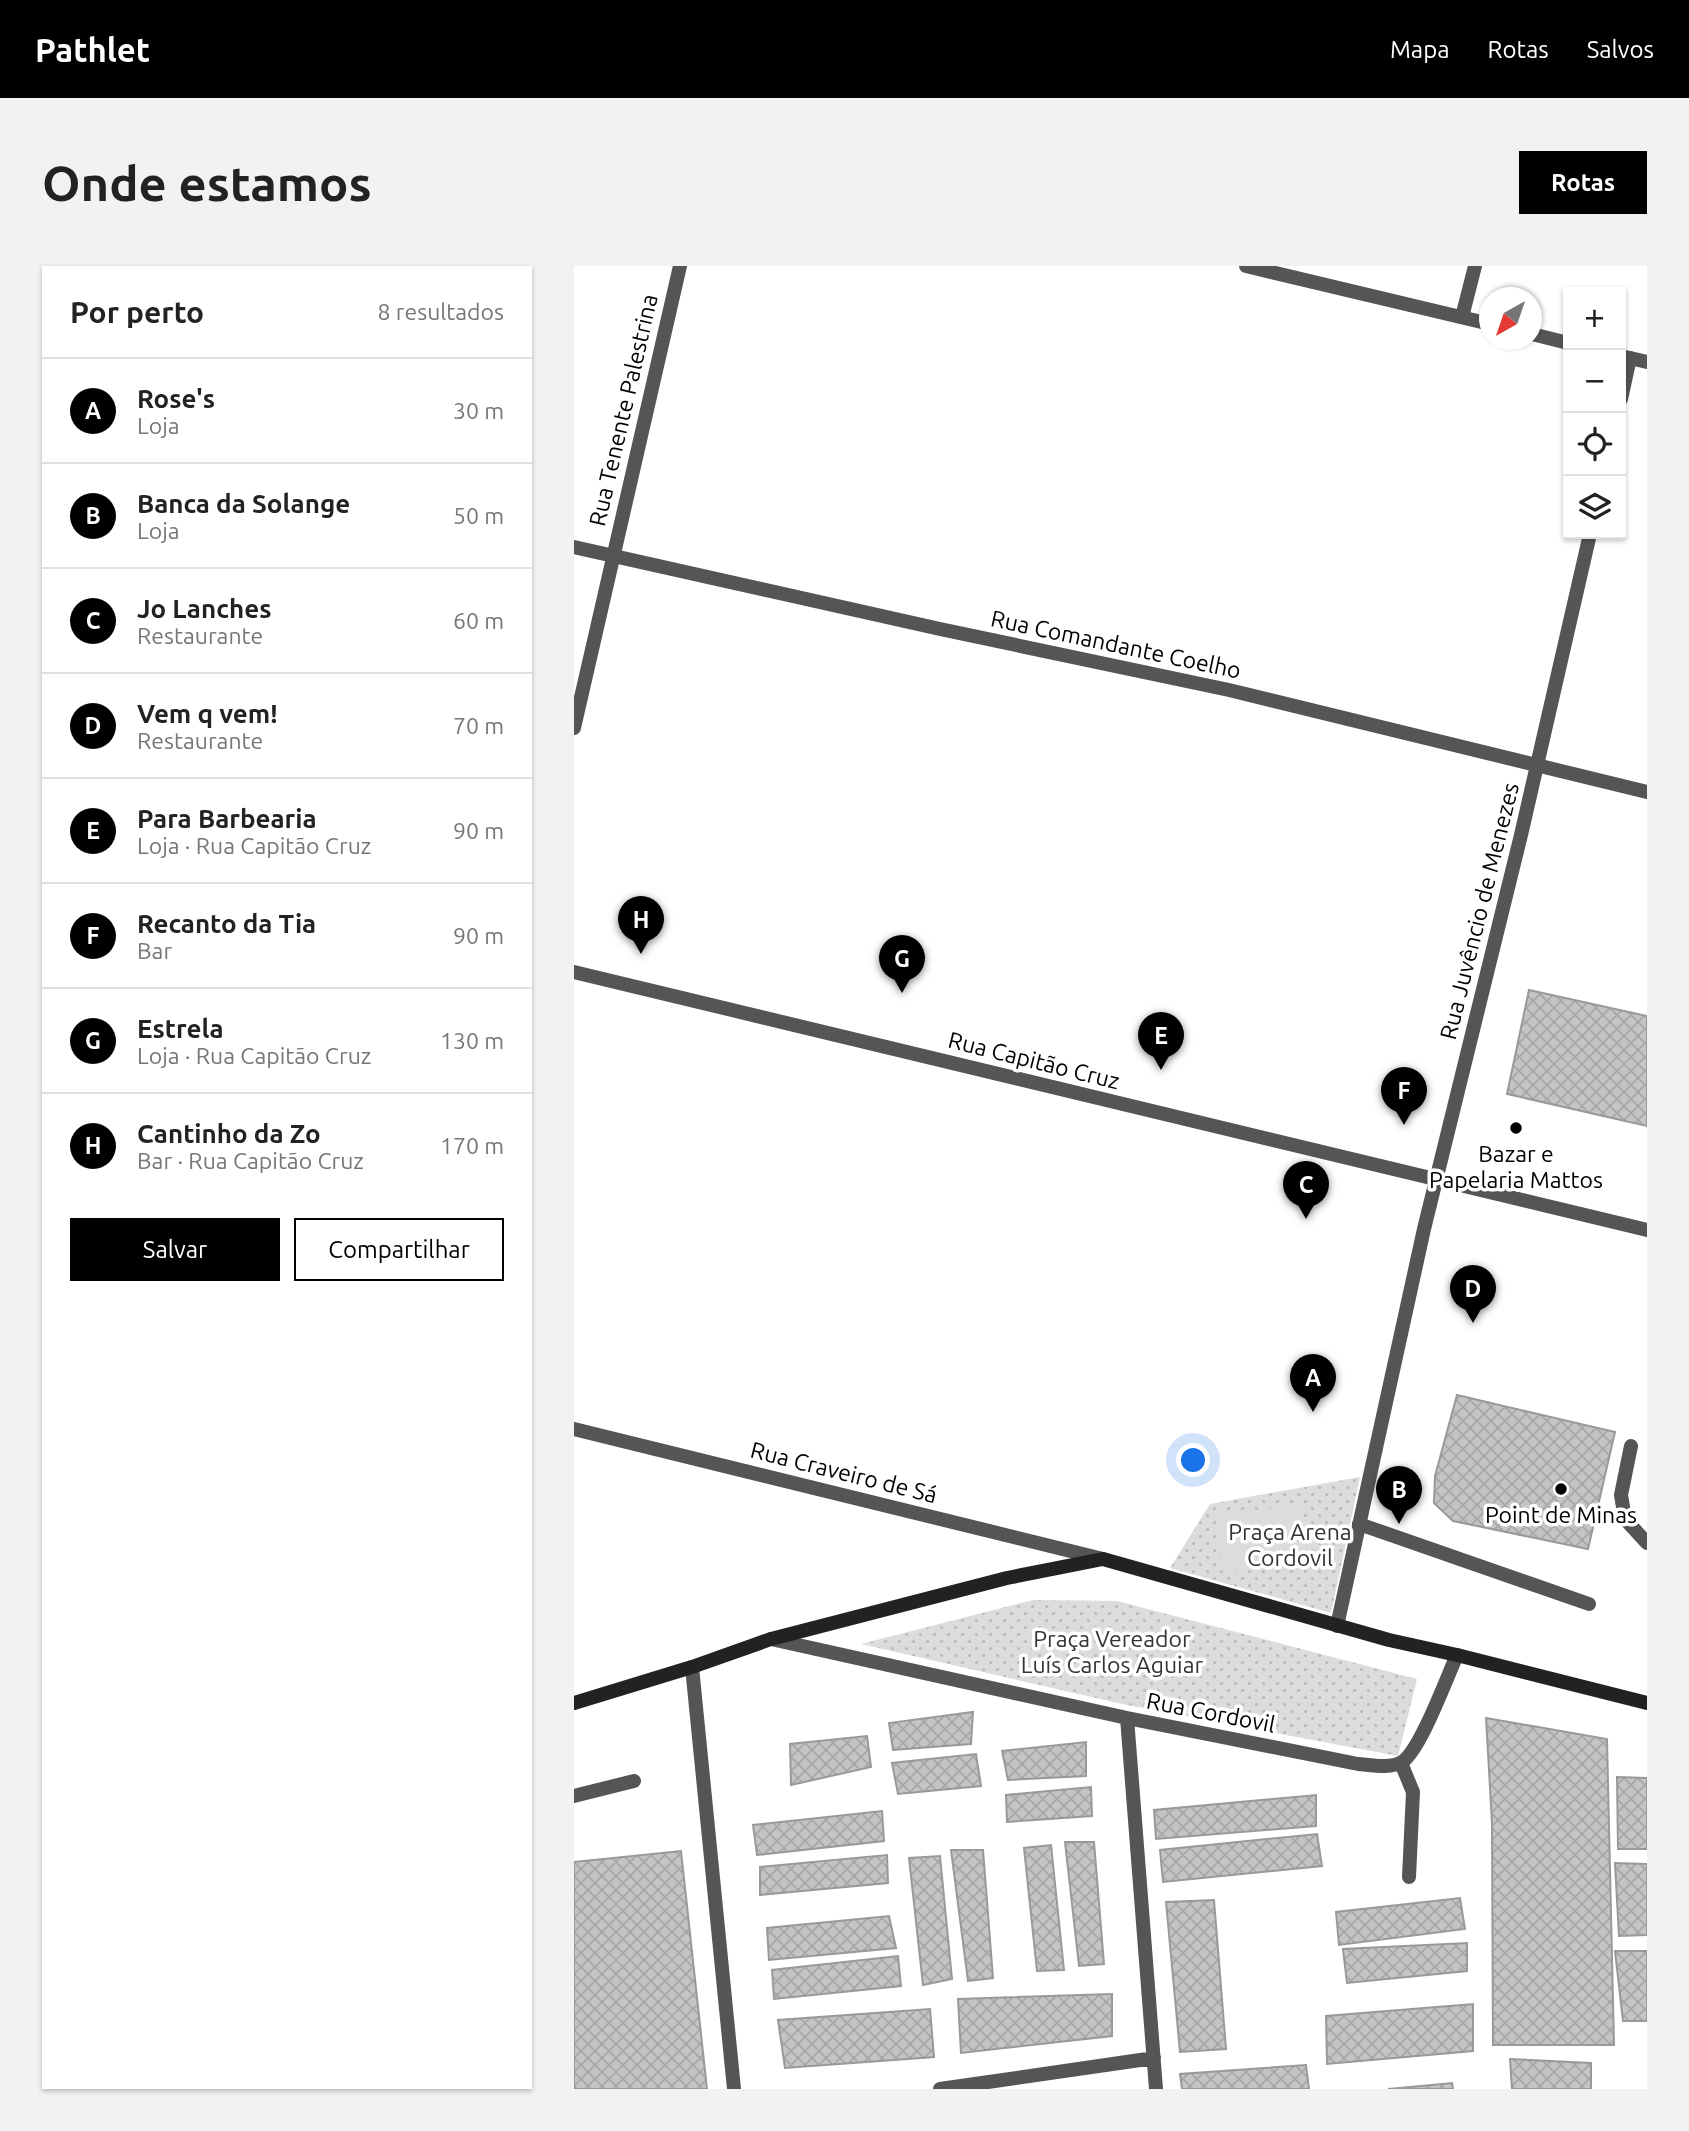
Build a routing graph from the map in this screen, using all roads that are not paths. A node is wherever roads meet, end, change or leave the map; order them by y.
1 (680, 266) edge
2 (1246, 266) edge
3 (1475, 266) edge
4 (1462, 317) junction
5 (1479, 321) edge
6 (1542, 337) edge
7 (1563, 342) edge
8 (1626, 357) edge
9 (1647, 362) edge
10 (1589, 539) edge
11 (574, 547) edge
12 (612, 555) junction
13 (574, 728) edge
14 (1537, 765) junction
15 (1647, 792) edge
16 (574, 972) edge
17 (1436, 1180) junction
18 (1647, 1230) edge
19 (574, 1429) edge
20 (1631, 1446) dead end
21 (1359, 1524) junction
22 (1647, 1543) edge
23 (1103, 1559) junction
24 (1590, 1605) dead end
25 (1337, 1626) junction
26 (771, 1639) junction
27 (1457, 1655) junction
28 (692, 1667) junction
29 (574, 1703) edge
30 (1647, 1703) edge
31 (1127, 1718) junction
32 (1401, 1763) junction
33 (634, 1781) dead end
34 (574, 1796) edge
35 (1409, 1877) dead end
36 (1154, 2058) junction
37 (734, 2089) edge
38 (940, 2089) edge
39 (1156, 2089) edge

1 - 12 street, Rua Tenente Palestrina
2 - 4 street
3 - 4 street
4 - 5 street
6 - 7 street
8 - 9 street
10 - 14 street, Rua Juvêncio de Menezes
11 - 12 street, Rua Comandante Coelho
12 - 13 street, Rua Tenente Palestrina
12 - 14 street, Rua Comandante Coelho
14 - 15 street, Rua Comandante Coelho
14 - 17 street, Rua Juvêncio de Menezes
16 - 17 street, Rua Capitão Cruz
17 - 18 street, Rua Capitão Cruz
17 - 21 street, Rua Juvêncio de Menezes
19 - 23 street, Rua Craveiro de Sá
20 - 22 street
21 - 24 street
21 - 25 street, Rua Juvêncio de Menezes
23 - 25 main road
23 - 26 main road
25 - 27 main road
26 - 28 main road
26 - 31 street, Rua Cordovil
27 - 30 main road
27 - 32 street
28 - 29 main road
28 - 37 street
31 - 32 street, Rua Cordovil
31 - 36 street
32 - 35 street
33 - 34 street
36 - 38 street
36 - 39 street

